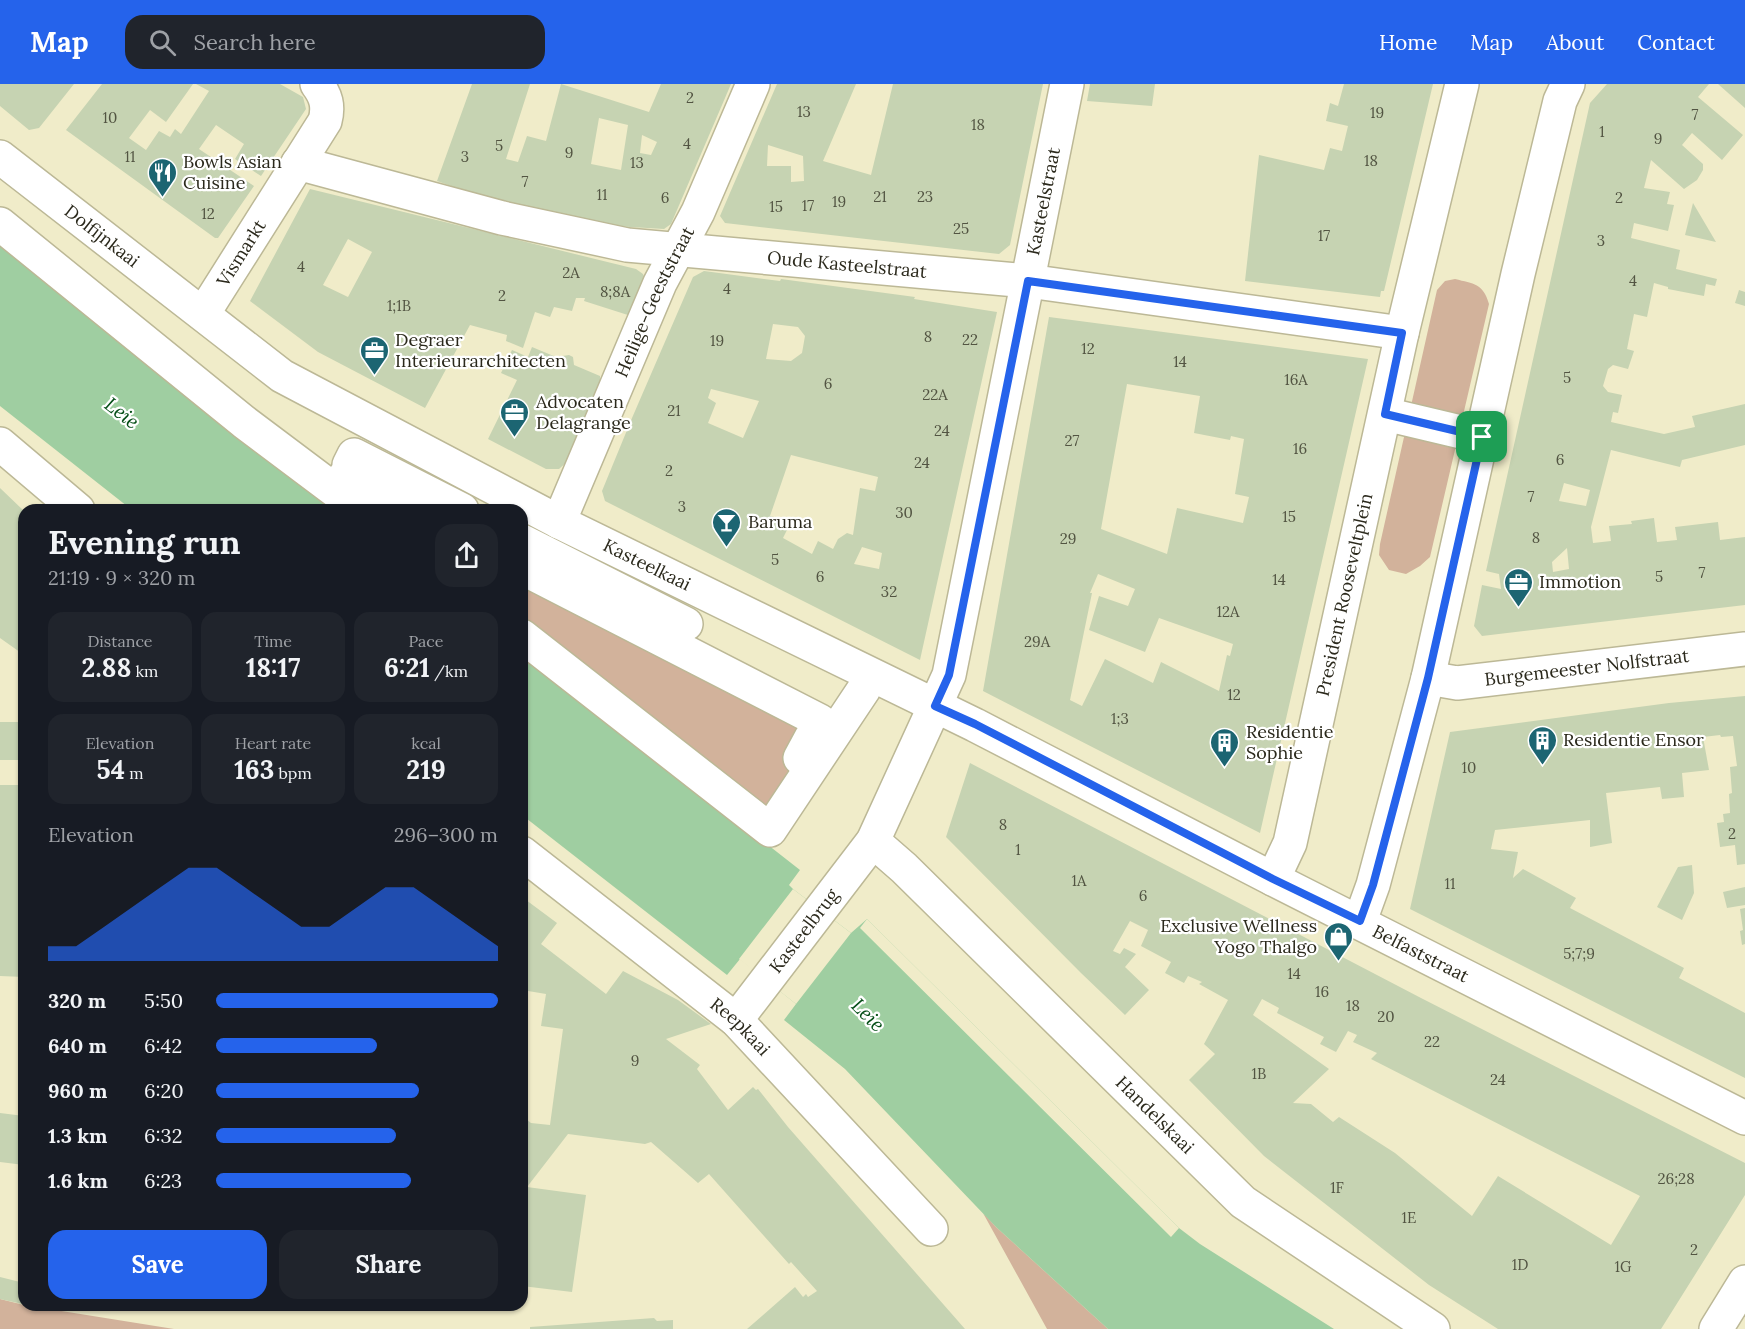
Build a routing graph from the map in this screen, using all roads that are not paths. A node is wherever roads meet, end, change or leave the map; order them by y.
1 (317, 84) edge
2 (753, 84) edge
3 (1067, 84) edge
4 (1462, 84) edge
5 (1568, 84) edge
6 (0, 157) edge
7 (298, 163) junction
8 (0, 224) edge
9 (679, 248) junction
10 (1028, 281) junction
11 (204, 314) junction
12 (1402, 333) junction
13 (1385, 414) junction
14 (1482, 437) junction
15 (0, 444) edge
16 (347, 483) edge
17 (71, 504) edge
18 (394, 504) edge
19 (450, 504) edge
20 (525, 504) edge
21 (528, 506) edge
22 (559, 522) junction
23 (528, 544) edge
24 (528, 570) edge
25 (683, 631) junction
26 (528, 641) edge
27 (1745, 649) edge
28 (1428, 678) junction
29 (864, 689) dead end
30 (935, 706) junction
31 (764, 826) junction
32 (873, 841) junction
33 (528, 858) edge
34 (1273, 879) junction
35 (1360, 921) junction
36 (736, 1020) junction
37 (1745, 1118) edge
38 (931, 1229) dead end
39 (1745, 1281) edge
40 (1433, 1329) edge
41 (1716, 1329) edge

1 - 7 street, Vismarkt
2 - 9 street, Heilige-Geeststraat
3 - 10 street, Kasteelstraat
4 - 12 street, President Rooseveltplein
5 - 14 street
6 - 11 street, Dolfijnkaai
7 - 9 street, Oude Kasteelstraat
7 - 11 street, Vismarkt
8 - 16 street
9 - 10 street, Oude Kasteelstraat
9 - 22 street, Heilige-Geeststraat
10 - 12 street, Oude Kasteelstraat
10 - 30 street, Kasteelstraat
11 - 20 street, Kasteelkaai
12 - 13 street, President Rooseveltplein
13 - 14 street
13 - 34 street, President Rooseveltplein
14 - 28 street
15 - 17 street
16 - 18 street
16 - 19 street
21 - 22 street, Kasteelkaai
22 - 30 street, Kasteelkaai
23 - 25 street
24 - 25 street
25 - 31 street
26 - 31 street
27 - 28 street, Burgemeester Nolfstraat
28 - 35 street
29 - 31 street
30 - 32 street
30 - 34 street, Belfaststraat
32 - 36 street, Kasteelbrug
32 - 40 street, Handelskaai
33 - 36 street, Reepkaai
34 - 35 street, Belfaststraat
35 - 37 street, Belfaststraat
36 - 38 street, Reepkaai
39 - 41 street

